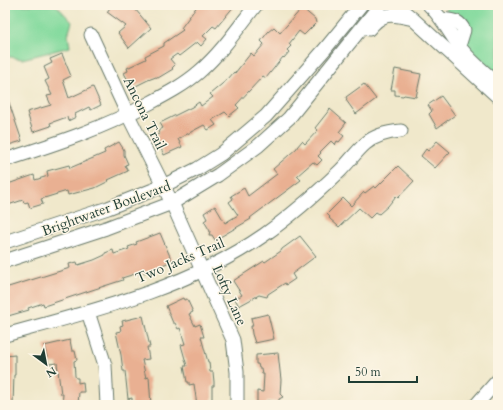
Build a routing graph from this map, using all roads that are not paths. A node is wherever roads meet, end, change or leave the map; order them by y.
1 (256, 5) edge
2 (362, 5) edge
3 (380, 5) edge
4 (396, 5) edge
5 (428, 5) edge
6 (413, 19) junction
7 (91, 36) dead end
8 (337, 59) junction
9 (498, 84) edge
10 (498, 97) edge
11 (128, 115) junction
12 (401, 131) dead end
13 (5, 160) edge
14 (163, 186) junction
15 (172, 203) junction
16 (5, 242) edge
17 (5, 261) edge
18 (202, 270) junction
19 (88, 312) junction
20 (5, 335) edge
21 (498, 380) edge
22 (107, 405) edge
23 (237, 405) edge
24 (476, 405) edge

1 - 11 street
2 - 14 street, Brightwater Boulevard
3 - 8 street, Brightwater Boulevard
4 - 6 street
5 - 9 street
6 - 8 street
6 - 10 street
7 - 11 street, Ancona Trail
8 - 15 street, Brightwater Boulevard
11 - 13 street
11 - 14 street, Ancona Trail
12 - 18 street, Two Jacks Trail
14 - 15 street, Ancona Trail
14 - 16 street, Brightwater Boulevard
15 - 17 street, Brightwater Boulevard
15 - 18 street, Lofty Lane
18 - 19 street, Two Jacks Trail
18 - 23 street, Lofty Lane
19 - 20 street, Two Jacks Trail
19 - 22 street
21 - 24 street

